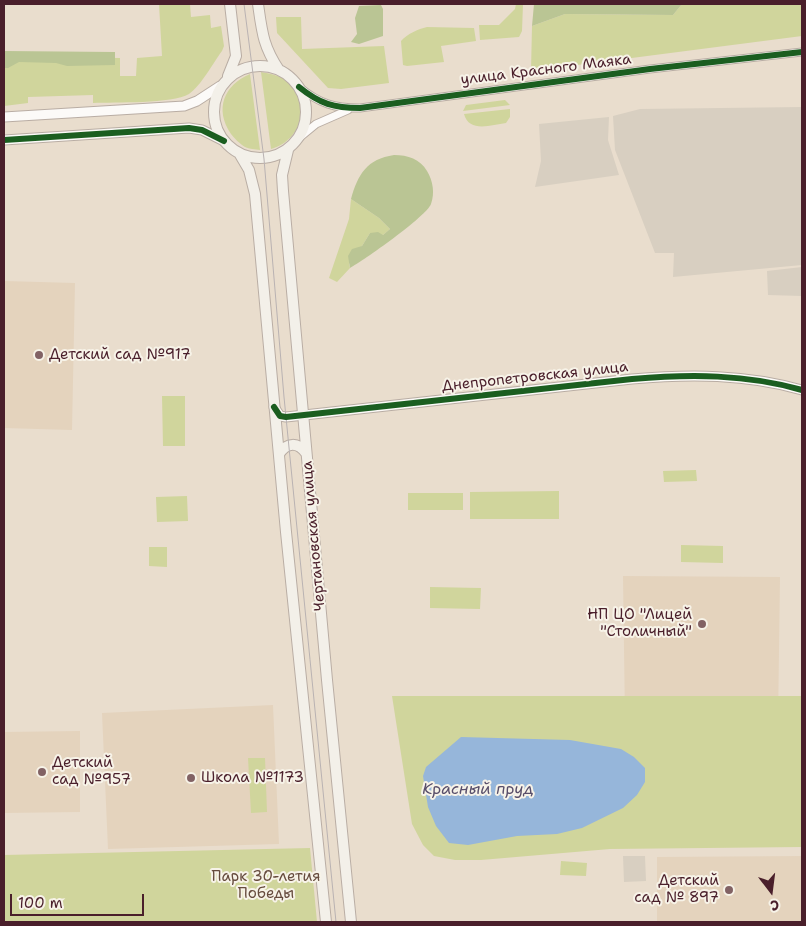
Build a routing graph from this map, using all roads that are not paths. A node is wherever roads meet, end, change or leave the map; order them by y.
1 (230, 4) edge
2 (258, 4) edge
3 (802, 52) edge
4 (279, 70) junction
5 (228, 77) junction
6 (220, 86) junction
7 (299, 87) junction
8 (360, 108) junction
9 (4, 117) edge
10 (299, 138) junction
11 (4, 140) edge
12 (224, 141) junction
13 (288, 150) junction
14 (239, 153) junction
15 (802, 390) edge
16 (274, 407) junction
17 (303, 416) junction
18 (306, 453) junction
19 (279, 454) junction
20 (326, 922) edge
21 (351, 922) edge

1 - 5 main road
2 - 4 main road
3 - 8 street, улица Красного Маяка
4 - 5 main road
4 - 7 main road
5 - 6 main road
6 - 9 street
6 - 12 main road
7 - 8 street, улица Красного Маяка
7 - 10 main road, Чертановская улица
8 - 10 street, улица Красного Маяка
10 - 13 main road, Чертановская улица
11 - 12 street
12 - 14 main road, Чертановская улица
13 - 14 main road, Чертановская улица
13 - 17 main road, Чертановская улица
14 - 16 main road, Чертановская улица
15 - 17 street, Днепропетровская улица
16 - 17 street, Днепропетровская улица
16 - 19 main road, Чертановская улица
17 - 18 main road, Чертановская улица
18 - 19 main road
18 - 21 main road, Чертановская улица
19 - 20 main road, Чертановская улица

